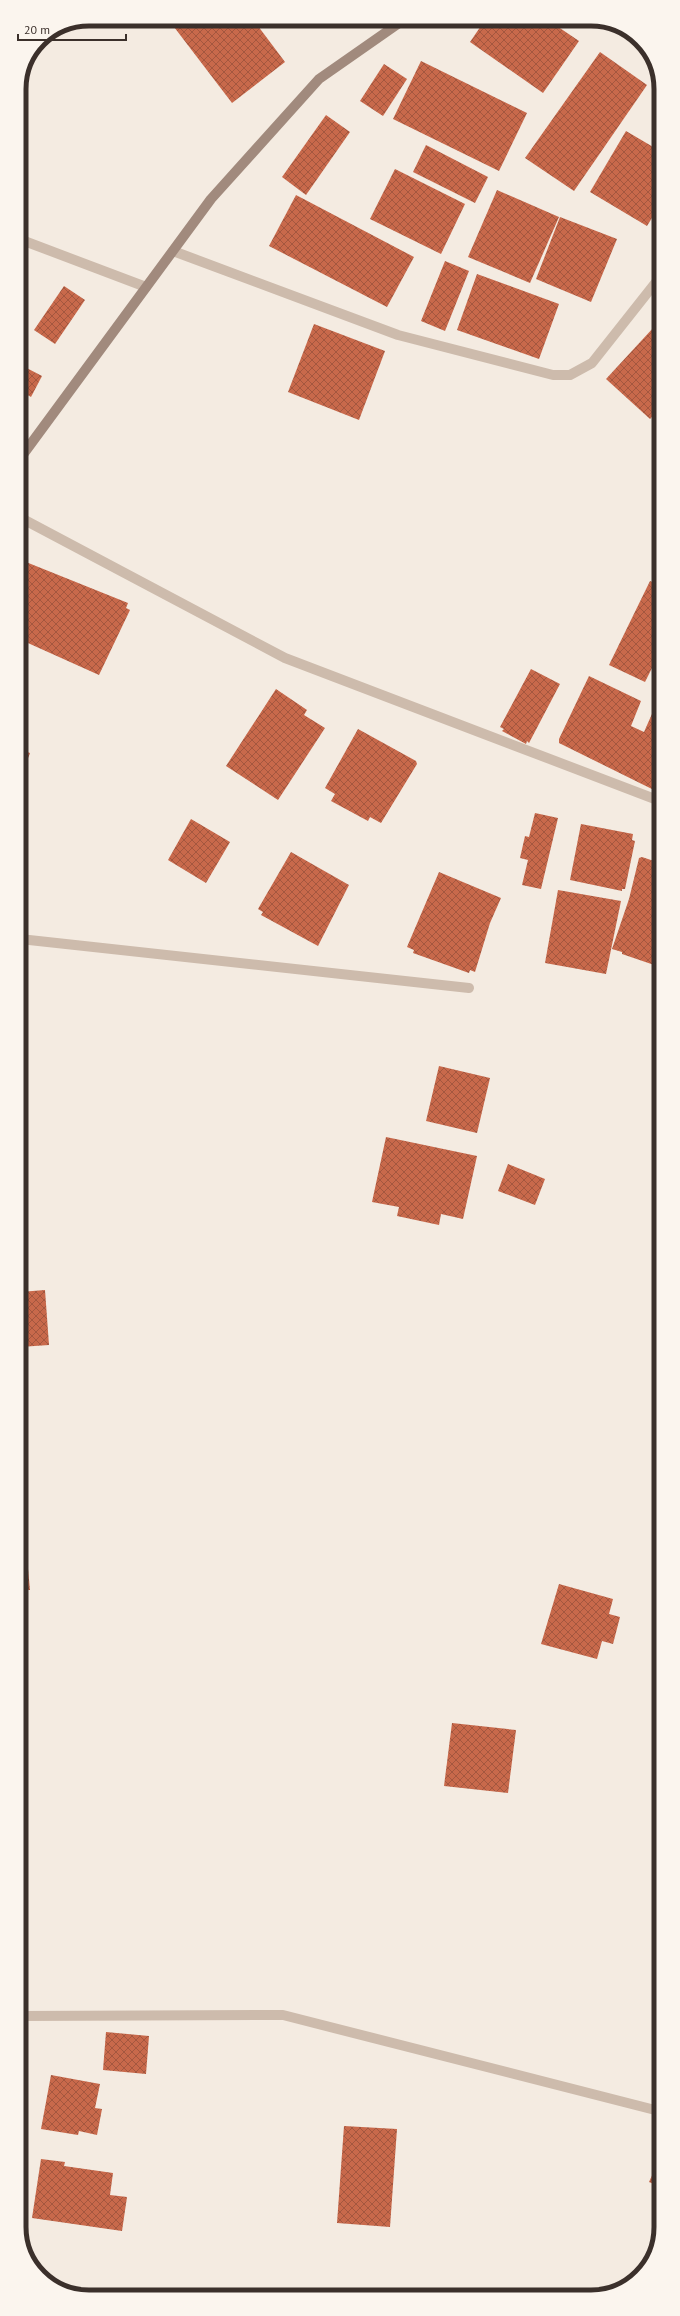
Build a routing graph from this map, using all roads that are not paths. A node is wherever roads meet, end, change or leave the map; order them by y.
1 (395, 26) edge
2 (26, 242) edge
3 (173, 251) junction
4 (654, 285) edge
5 (146, 287) junction
6 (26, 450) edge
7 (26, 521) edge
8 (654, 799) edge
9 (26, 940) edge
10 (469, 988) dead end
11 (26, 2016) edge
12 (654, 2110) edge

1 - 3 street
2 - 5 street
3 - 4 street
3 - 5 street
5 - 6 street
7 - 8 street
9 - 10 street
11 - 12 street

